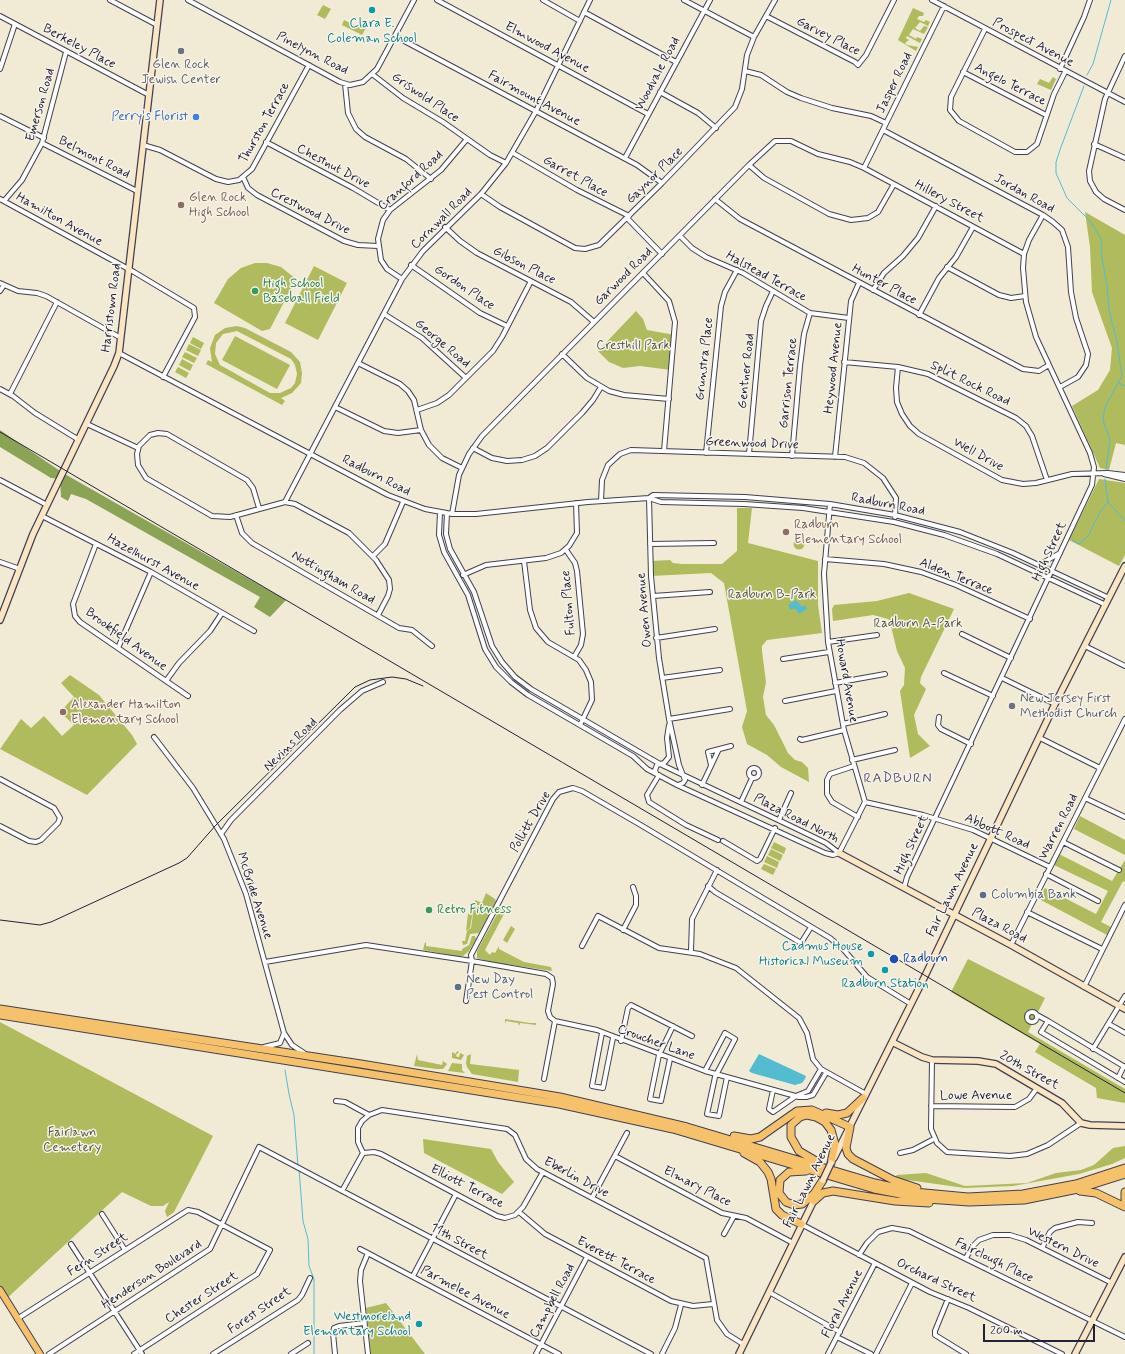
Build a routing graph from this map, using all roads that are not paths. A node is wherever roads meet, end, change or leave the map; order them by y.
1 (110, 0) edge
2 (160, 0) edge
3 (188, 0) edge
4 (414, 0) edge
5 (437, 0) edge
6 (543, 0) edge
7 (590, 0) edge
8 (684, 0) edge
9 (710, 0) edge
10 (776, 0) edge
11 (894, 0) edge
12 (932, 0) edge
13 (1090, 0) edge
14 (944, 6) junction
15 (704, 10) junction
16 (584, 12) junction
17 (0, 16) edge
18 (766, 16) junction
19 (580, 21) junction
20 (15, 24) junction
21 (157, 25) junction
22 (985, 28) junction
23 (395, 36) junction
24 (754, 37) junction
25 (66, 52) junction
26 (1125, 56) edge
27 (676, 62) junction
28 (309, 65) junction
29 (558, 66) junction
30 (0, 69) edge
31 (1060, 69) junction
32 (745, 71) junction
33 (964, 72) junction
34 (1066, 72) junction
35 (372, 74) junction
36 (345, 84) junction
37 (660, 92) junction
38 (1109, 93) junction
39 (149, 95) junction
40 (1125, 102) edge
41 (536, 111) junction
42 (648, 114) junction
43 (1046, 115) junction
44 (0, 116) edge
45 (886, 123) junction
46 (716, 128) junction
47 (883, 130) junction
48 (44, 138) junction
49 (467, 139) junction
50 (266, 142) junction
51 (42, 143) junction
52 (1094, 144) junction
53 (143, 145) junction
54 (512, 152) junction
55 (625, 158) junction
56 (1125, 158) edge
57 (506, 163) junction
58 (749, 165) junction
59 (864, 168) junction
60 (243, 177) junction
61 (431, 179) junction
62 (662, 183) junction
63 (894, 184) junction
64 (137, 192) junction
65 (481, 194) junction
66 (715, 199) junction
67 (2, 200) edge
68 (936, 206) junction
69 (390, 210) junction
70 (1125, 210) edge
71 (1043, 215) junction
72 (628, 217) junction
73 (445, 227) junction
74 (973, 227) junction
75 (680, 236) junction
76 (378, 246) junction
77 (662, 254) junction
78 (1024, 254) junction
79 (411, 265) junction
80 (947, 267) junction
81 (128, 270) junction
82 (737, 270) junction
83 (643, 273) junction
84 (402, 279) junction
85 (531, 281) junction
86 (859, 283) junction
87 (2, 284) edge
88 (873, 290) junction
89 (0, 291) edge
90 (773, 292) junction
91 (1025, 296) junction
92 (57, 302) junction
93 (810, 313) junction
94 (384, 314) junction
95 (919, 315) junction
96 (849, 318) junction
97 (594, 322) junction
98 (507, 326) junction
99 (121, 338) junction
100 (119, 353) junction
101 (562, 354) junction
102 (844, 362) junction
103 (358, 363) junction
104 (1049, 365) junction
105 (898, 367) junction
106 (163, 377) junction
107 (466, 378) junction
108 (600, 387) junction
109 (1060, 388) junction
110 (0, 389) edge
111 (10, 394) junction
112 (669, 399) junction
113 (335, 407) junction
114 (417, 410) junction
115 (87, 424) junction
116 (421, 430) junction
117 (79, 440) junction
118 (138, 448) junction
119 (473, 448) junction
120 (664, 451) junction
121 (310, 453) junction
122 (706, 453) junction
123 (749, 454) junction
124 (792, 456) junction
125 (835, 457) junction
126 (462, 468) junction
127 (1093, 473) junction
128 (1103, 474) junction
129 (1125, 476) edge
130 (1125, 479) edge
131 (0, 480) edge
132 (1046, 480) junction
133 (649, 498) junction
134 (601, 501) junction
135 (285, 502) junction
136 (403, 502) junction
137 (576, 503) junction
138 (830, 504) junction
139 (47, 505) junction
140 (259, 508) junction
141 (830, 511) junction
142 (440, 512) junction
143 (447, 513) junction
144 (452, 514) junction
145 (236, 515) junction
146 (895, 515) junction
147 (42, 516) junction
148 (894, 522) junction
149 (714, 543) dead end
150 (96, 544) junction
151 (650, 544) junction
152 (566, 550) junction
153 (1061, 553) junction
154 (373, 556) junction
155 (825, 559) junction
156 (524, 561) junction
157 (0, 562) edge
158 (1039, 565) junction
159 (1125, 566) edge
160 (20, 569) junction
161 (1052, 571) junction
162 (150, 572) junction
163 (465, 574) junction
164 (1049, 577) junction
165 (459, 578) junction
166 (710, 592) dead end
167 (653, 596) junction
168 (1109, 598) junction
169 (1106, 604) junction
170 (222, 613) junction
171 (378, 615) junction
172 (1030, 619) junction
173 (0, 620) edge
174 (715, 629) dead end
175 (254, 631) dead end
176 (962, 634) dead end
177 (877, 635) dead end
178 (656, 638) junction
179 (828, 642) junction
180 (432, 646) dead end
181 (1085, 646) junction
182 (118, 648) junction
183 (829, 652) junction
184 (574, 656) junction
185 (1011, 658) junction
186 (783, 659) dead end
187 (502, 662) junction
188 (1125, 666) edge
189 (496, 667) junction
190 (720, 670) dead end
191 (944, 673) dead end
192 (885, 674) dead end
193 (662, 678) junction
194 (1002, 678) junction
195 (166, 681) junction
196 (383, 682) dead end
197 (835, 683) junction
198 (836, 691) junction
199 (188, 696) dead end
200 (993, 696) junction
201 (785, 701) dead end
202 (1055, 704) junction
203 (730, 709) dead end
204 (885, 714) dead end
205 (939, 718) dead end
206 (668, 719) junction
207 (1125, 719) edge
208 (583, 720) junction
209 (843, 724) junction
210 (580, 725) junction
211 (844, 730) junction
212 (154, 736) dead end
213 (800, 738) dead end
214 (1040, 738) junction
215 (971, 744) junction
216 (731, 746) dead end
217 (719, 749) junction
218 (894, 750) dead end
219 (852, 760) junction
220 (660, 764) junction
221 (711, 765) junction
222 (854, 766) junction
223 (1100, 768) junction
224 (657, 774) junction
225 (684, 776) junction
226 (752, 778) dead end
227 (0, 779) edge
228 (677, 785) junction
229 (702, 785) junction
230 (714, 791) junction
231 (791, 793) dead end
232 (726, 796) junction
233 (1085, 798) junction
234 (710, 800) junction
235 (741, 802) junction
236 (865, 802) junction
237 (721, 805) junction
238 (756, 809) junction
239 (767, 814) junction
240 (858, 817) junction
241 (1125, 817) edge
242 (752, 818) junction
243 (936, 818) junction
244 (779, 820) junction
245 (763, 823) junction
246 (0, 826) edge
247 (793, 826) junction
248 (775, 828) junction
249 (221, 834) junction
250 (789, 835) junction
251 (991, 837) junction
252 (1063, 842) junction
253 (840, 854) junction
254 (1050, 867) junction
255 (717, 870) junction
256 (1119, 870) dead end
257 (1046, 874) junction
258 (633, 886) dead end
259 (708, 886) junction
260 (904, 888) junction
261 (1098, 901) dead end
262 (1125, 905) edge
263 (1027, 912) junction
264 (954, 915) junction
265 (811, 927) junction
266 (623, 930) junction
267 (1011, 945) junction
268 (582, 946) dead end
269 (1102, 949) junction
270 (691, 951) junction
271 (472, 961) junction
272 (264, 962) junction
273 (1084, 987) junction
274 (1125, 996) edge
275 (466, 1001) dead end
276 (911, 1004) junction
277 (1119, 1006) junction
278 (0, 1008) edge
279 (1125, 1009) edge
280 (1037, 1014) dead end
281 (0, 1017) edge
282 (555, 1021) junction
283 (1048, 1021) junction
284 (1109, 1024) junction
285 (673, 1026) junction
286 (284, 1033) junction
287 (602, 1033) junction
288 (1125, 1033) edge
289 (692, 1036) dead end
290 (613, 1038) junction
291 (621, 1041) junction
292 (892, 1042) junction
293 (253, 1048) junction
294 (1093, 1049) junction
295 (659, 1055) junction
296 (314, 1057) junction
297 (670, 1058) junction
298 (932, 1060) junction
299 (1125, 1067) edge
300 (821, 1069) junction
301 (705, 1071) junction
302 (826, 1073) junction
303 (716, 1075) junction
304 (726, 1078) junction
305 (1118, 1078) junction
306 (544, 1079) dead end
307 (1125, 1082) edge
308 (1037, 1088) junction
309 (773, 1090) junction
310 (796, 1096) junction
311 (865, 1096) junction
312 (336, 1101) dead end
313 (931, 1106) junction
314 (812, 1110) junction
315 (369, 1115) junction
316 (674, 1123) junction
317 (1081, 1123) junction
318 (850, 1126) junction
319 (1125, 1126) edge
320 (627, 1133) dead end
321 (707, 1138) junction
322 (934, 1139) junction
323 (259, 1147) joint
324 (363, 1153) junction
325 (900, 1153) dead end
326 (615, 1156) junction
327 (831, 1163) junction
328 (1125, 1168) edge
329 (543, 1172) junction
330 (1125, 1174) edge
331 (848, 1178) junction
332 (824, 1180) junction
333 (342, 1191) junction
334 (1125, 1192) edge
335 (456, 1194) junction
336 (1051, 1196) junction
337 (592, 1198) junction
338 (814, 1200) junction
339 (969, 1200) junction
340 (1125, 1202) edge
341 (1125, 1207) edge
342 (519, 1212) junction
343 (102, 1214) dead end
344 (734, 1216) junction
345 (1092, 1223) dead end
346 (801, 1224) junction
347 (223, 1225) junction
348 (724, 1234) dead end
349 (433, 1239) junction
350 (793, 1243) junction
351 (71, 1244) dead end
352 (1042, 1248) junction
353 (360, 1249) dead end
354 (126, 1250) junction
355 (368, 1253) junction
356 (860, 1255) junction
357 (587, 1257) junction
358 (1125, 1257) edge
359 (966, 1258) junction
360 (875, 1263) junction
361 (89, 1273) junction
362 (413, 1276) junction
363 (310, 1278) dead end
364 (912, 1283) junction
365 (1112, 1283) junction
366 (0, 1290) edge
367 (769, 1292) junction
368 (948, 1299) junction
369 (713, 1304) junction
370 (682, 1305) junction
371 (561, 1307) junction
372 (114, 1312) junction
373 (17, 1319) junction
374 (1093, 1321) junction
375 (364, 1323) junction
376 (840, 1332) junction
377 (837, 1337) junction
378 (1125, 1337) edge
379 (308, 1343) dead end
380 (541, 1344) junction
381 (743, 1344) junction
382 (141, 1352) edge
383 (40, 1354) edge
384 (49, 1354) edge
385 (134, 1354) edge
386 (213, 1354) edge
387 (291, 1354) edge
388 (335, 1354) edge
389 (368, 1354) edge
390 (536, 1354) edge
391 (559, 1354) edge
392 (650, 1354) edge
393 (662, 1354) edge
394 (738, 1354) edge
395 (828, 1354) edge
396 (871, 1354) edge
397 (876, 1354) edge
398 (966, 1354) edge
399 (1062, 1354) edge
400 (1075, 1354) edge

1 - 21 street
2 - 21 street, Harristown Road
3 - 28 street, Pinelynn Road
4 - 23 street
5 - 29 street, Elmwood Avenue
6 - 19 street
7 - 16 street, Cornwall Road
8 - 15 street
9 - 15 street, Woodvale Road
10 - 18 street, Gaynor Place
11 - 18 street, Garvey Place
12 - 14 street, Prospect Avenue
13 - 31 street
14 - 22 street, Prospect Avenue
14 - 45 street, Jasper Road
15 - 24 street
15 - 27 street, Woodvale Road
16 - 19 street, Cornwall Road
16 - 27 street
17 - 20 street, Berkeley Place
18 - 24 street, Gaynor Place
19 - 29 street, Cornwall Road
20 - 25 street, Berkeley Place
20 - 30 street
21 - 39 street, Harristown Road
22 - 31 street, Prospect Avenue
22 - 33 street
23 - 35 street
23 - 41 street, Fairmount Avenue
24 - 32 street, Gaynor Place
25 - 39 street, Berkeley Place
25 - 48 street, Emerson Road
26 - 38 street
27 - 37 street, Woodvale Road
28 - 36 street, Pinelynn Road
28 - 50 street, Thurston Terrace
29 - 41 street, Cornwall Road
29 - 42 street, Elmwood Avenue
31 - 34 street, Prospect Avenue
32 - 45 street
32 - 46 street, Gaynor Place
33 - 43 street, Angelo Terrace
33 - 43 street
34 - 38 street, Prospect Avenue
34 - 43 street
35 - 36 street, Pinelynn Road
35 - 49 street, Griswold Place
36 - 61 street
37 - 42 street, Woodvale Road
37 - 46 street
38 - 40 street, Prospect Avenue
38 - 52 street
39 - 53 street, Harristown Road
41 - 54 street, Cornwall Road
41 - 55 street, Fairmount Avenue
42 - 55 street, Woodvale Road
44 - 48 street, Belmont Road
45 - 47 street, Jasper Road
46 - 62 street, Gaynor Place
47 - 59 street, Jasper Road
47 - 71 street, Jordan Road
48 - 51 street, Emerson Road
49 - 57 street
49 - 61 street, Cranford Road
50 - 60 street, Thurston Terrace
50 - 69 street, Chestnut Drive
51 - 64 street, Belmont Road
51 - 67 street, Emerson Road
52 - 56 street
52 - 70 street
53 - 60 street, Thurston Terrace
53 - 64 street, Harristown Road
54 - 57 street, Cornwall Road
54 - 72 street, Garret Place
55 - 62 street, Fairmount Avenue
57 - 65 street, Cornwall Road
58 - 59 street, Garwood Road
58 - 63 street
58 - 66 street, Garwood Road
59 - 63 street, Hillery Street
60 - 76 street, Crestwood Drive
61 - 69 street, Cranford Road
62 - 72 street, Gaynor Place
63 - 68 street, Hillery Street
64 - 81 street, Harristown Road
65 - 72 street, Gaynor Place
65 - 73 street, Cornwall Road
66 - 75 street, Garwood Road
66 - 86 street, Hunter Place
67 - 81 street, Hamilton Avenue
68 - 74 street, Hillery Street
68 - 88 street
69 - 76 street, Cranford Road
71 - 78 street, High Street
71 - 109 street, Jordan Road
72 - 77 street, Garret Place
73 - 79 street, Cornwall Road
73 - 85 street, Gibson Place
74 - 78 street, Hillery Street
74 - 80 street
75 - 77 street, Garwood Road
75 - 82 street, Halstead Terrace
76 - 84 street, Cranford Road
77 - 83 street, Garwood Road
78 - 91 street, High Street
79 - 84 street, Cornwall Road
79 - 98 street, Gordon Place
80 - 91 street
80 - 95 street
81 - 99 street, Harristown Road
81 - 106 street, Hamilton Avenue
82 - 90 street, Halstead Terrace
82 - 122 street, Grunstra Place
83 - 97 street, Garwood Road
83 - 112 street
84 - 94 street, Cornwall Road
85 - 97 street, Gibson Place
85 - 98 street
86 - 88 street, Hunter Place
86 - 96 street, Heywood Avenue
87 - 89 street
87 - 92 street
88 - 95 street, Hunter Place
90 - 93 street, Halstead Terrace
90 - 123 street, Gentner Road
91 - 104 street, High Street
92 - 99 street
92 - 111 street
93 - 96 street, Halstead Terrace
93 - 124 street, Garrison Terrace
94 - 103 street, Cornwall Road
94 - 107 street, George Road
95 - 104 street, Hunter Place
96 - 102 street, Heywood Avenue
97 - 101 street, Garwood Road
98 - 107 street
99 - 100 street, Harristown Road
100 - 106 street, Radburn Road
100 - 115 street, Harristown Road
101 - 108 street
101 - 119 street, Garwood Road
102 - 105 street, Split Rock Road
102 - 125 street, Heywood Avenue
103 - 113 street, Cornwall Road
103 - 114 street
104 - 109 street, High Street
105 - 132 street, Split Rock Road
105 - 132 street, Well Drive
106 - 121 street, Radburn Road
107 - 114 street
108 - 112 street
108 - 119 street
109 - 127 street, High Street
110 - 111 street
111 - 117 street
112 - 120 street
113 - 116 street
113 - 121 street, Cornwall Road
114 - 116 street
115 - 117 street, Harristown Road
115 - 118 street
116 - 126 street
117 - 139 street, Harristown Road
118 - 140 street
118 - 145 street
119 - 126 street, Garwood Road
120 - 122 street, Greenwood Drive
120 - 134 street, Greenwood Drive
121 - 135 street, Cornwall Road
121 - 136 street, Radburn Road
122 - 123 street, Greenwood Drive
123 - 124 street, Greenwood Drive
124 - 125 street, Greenwood Drive
125 - 146 street, Greenwood Drive
126 - 144 street, Garwood Road
127 - 128 street, Well Drive
127 - 132 street, Well Drive
127 - 153 street, High Street
128 - 129 street, Well Drive
128 - 130 street, Well Drive
131 - 139 street
133 - 134 street, Radburn Road
133 - 138 street, Radburn Road
133 - 141 street, Radburn Road
133 - 151 street, Owen Avenue
134 - 137 street, Radburn Road
135 - 140 street
135 - 154 street
136 - 142 street, Radburn Road
136 - 154 street
137 - 144 street, Radburn Road
137 - 152 street
138 - 141 street, Howard Avenue
138 - 146 street, Radburn Road
139 - 147 street, Harristown Road
140 - 145 street
141 - 148 street, Radburn Road
141 - 155 street, Howard Avenue
142 - 143 street, Radburn Road
142 - 165 street, Plaza Road North
143 - 144 street, Radburn Road
143 - 163 street, Plaza Road North
145 - 171 street, Nottingham Road
146 - 148 street, Greenwood Drive
146 - 158 street, Radburn Road
147 - 150 street, Hazelhurst Avenue
147 - 160 street, Harristown Road
148 - 164 street, Radburn Road
149 - 151 street
150 - 162 street, Hazelhurst Avenue
150 - 182 street, Brookfield Avenue
151 - 167 street, Owen Avenue
152 - 156 street
152 - 184 street, Fulton Place
153 - 158 street
153 - 161 street, High Street
154 - 171 street
155 - 172 street, Alden Terrace
155 - 179 street, Howard Avenue
156 - 163 street
156 - 184 street
157 - 160 street
158 - 161 street, Radburn Road
159 - 168 street, Fair Lawn Avenue
160 - 173 street, Harristown Road
161 - 164 street, High Street
161 - 168 street, Radburn Road
162 - 170 street, Hazelhurst Avenue
162 - 182 street
163 - 165 street
163 - 187 street, Plaza Road North
164 - 169 street, Radburn Road
164 - 172 street, High Street
165 - 189 street, Plaza Road North
166 - 167 street
167 - 178 street, Owen Avenue
168 - 169 street, Fair Lawn Avenue
169 - 181 street, Fair Lawn Avenue
170 - 175 street, Hazelhurst Avenue
170 - 195 street
171 - 180 street, Nottingham Road
172 - 185 street, High Street
174 - 178 street
176 - 185 street
177 - 179 street
178 - 193 street, Owen Avenue
179 - 183 street, Howard Avenue
181 - 188 street
181 - 202 street, Fair Lawn Avenue
182 - 195 street, Brookfield Avenue
183 - 186 street
183 - 197 street, Howard Avenue
184 - 208 street
185 - 194 street, High Street
187 - 189 street
187 - 208 street, Plaza Road North
189 - 210 street, Plaza Road North
190 - 193 street
191 - 200 street
192 - 197 street
193 - 206 street, Owen Avenue
194 - 200 street, High Street
194 - 202 street
195 - 199 street, Brookfield Avenue
196 - 249 street, Nevins Road
197 - 198 street, Howard Avenue
198 - 201 street
198 - 209 street, Howard Avenue
200 - 215 street, High Street
202 - 214 street, Fair Lawn Avenue
203 - 206 street
204 - 209 street
205 - 215 street
206 - 220 street, Owen Avenue
206 - 225 street, Owen Avenue
207 - 223 street, Warren Road
208 - 210 street
208 - 220 street, Plaza Road North
209 - 211 street, Howard Avenue
210 - 224 street, Plaza Road North
211 - 213 street
211 - 219 street, Howard Avenue
212 - 249 street, McBride Avenue
214 - 223 street
214 - 251 street, Fair Lawn Avenue
215 - 243 street, High Street
216 - 217 street
217 - 221 street
217 - 221 street
218 - 219 street
219 - 222 street, Howard Avenue
220 - 224 street
220 - 225 street, Plaza Road North
221 - 229 street
222 - 236 street, Howard Avenue
222 - 240 street
223 - 233 street, Warren Road
224 - 228 street, Plaza Road North
224 - 248 street
225 - 228 street
225 - 229 street, Plaza Road North
226 - 235 street
227 - 246 street
228 - 234 street, Plaza Road North
229 - 230 street, Plaza Road North
230 - 232 street, Plaza Road North
230 - 234 street
231 - 244 street
232 - 235 street, Plaza Road North
232 - 237 street
233 - 241 street
233 - 252 street, Warren Road
234 - 237 street, Plaza Road North
235 - 238 street, Plaza Road North
236 - 240 street
236 - 243 street, Abbott Road
237 - 242 street, Plaza Road North
238 - 239 street, Plaza Road North
238 - 242 street
239 - 244 street, Plaza Road North
239 - 245 street
240 - 253 street
242 - 245 street, Plaza Road North
243 - 251 street, Abbott Road
243 - 260 street, High Street
244 - 247 street, Plaza Road North
245 - 248 street, Plaza Road North
247 - 250 street
247 - 253 street, Plaza Road North
248 - 250 street, Plaza Road North
249 - 272 street, McBride Avenue
250 - 253 street, Plaza Road North
251 - 254 street, Abbott Road
251 - 264 street, Fair Lawn Avenue
252 - 254 street, Warren Road
252 - 256 street
253 - 260 street, Plaza Road
254 - 257 street, Warren Road
255 - 259 street
255 - 265 street, Pollitt Drive
255 - 271 street, Pollitt Drive
257 - 261 street
257 - 263 street, Warren Road
258 - 266 street
259 - 265 street
259 - 270 street
260 - 264 street, Plaza Road
262 - 269 street
263 - 267 street, Warren Road
263 - 269 street
264 - 267 street, Plaza Road
264 - 276 street, Fair Lawn Avenue
265 - 276 street, Pollitt Drive
266 - 268 street
266 - 270 street
267 - 273 street, Plaza Road
269 - 273 street
270 - 300 street
271 - 272 street
271 - 275 street
271 - 282 street
272 - 286 street, McBride Avenue
273 - 277 street, Plaza Road
274 - 277 street
276 - 292 street, Fair Lawn Avenue
277 - 279 street, Plaza Road
277 - 284 street
278 - 293 highway
280 - 283 street
281 - 321 highway
282 - 287 street, Croucher Lane
282 - 306 street
283 - 294 street
283 - 305 street
284 - 288 street
284 - 294 street
285 - 289 street
285 - 291 street
285 - 295 street
286 - 293 street
286 - 296 street
287 - 290 street, Croucher Lane
287 - 290 street
290 - 291 street, Croucher Lane
291 - 295 street, Croucher Lane
292 - 298 street, 20th Street
292 - 311 street, Fair Lawn Avenue
293 - 296 highway
294 - 299 street
295 - 297 street, Croucher Lane
295 - 297 street
296 - 316 highway
297 - 301 street, Croucher Lane
298 - 308 street, 20th Street
298 - 313 street
299 - 305 street
300 - 302 street
300 - 310 street
301 - 303 street, Croucher Lane
301 - 303 street
302 - 310 street, Croucher Lane
302 - 311 street
303 - 304 street, Croucher Lane
303 - 304 street
304 - 309 street, Croucher Lane
305 - 307 street
308 - 313 street, Lowe Avenue
308 - 317 street, 20th Street
309 - 310 street, Croucher Lane
309 - 310 street
311 - 314 highway
311 - 318 street, Fair Lawn Avenue
312 - 315 street
313 - 322 street
314 - 316 highway
314 - 318 highway
315 - 324 street
315 - 329 street, Eberlin Drive
316 - 331 highway
317 - 319 street
317 - 322 street
318 - 327 street, Fair Lawn Avenue
318 - 339 highway
320 - 326 street
321 - 331 highway
321 - 346 highway
322 - 325 street
323 - 333 street, 11th Street
323 - 347 street, Henderson Boulevard
324 - 333 street
324 - 335 street, Elliott Terrace
326 - 337 street
326 - 344 street, Elmary Place
327 - 331 highway
327 - 332 street, Fair Lawn Avenue, bridge
328 - 339 highway
329 - 337 street, Eberlin Drive
329 - 342 street, Elliott Terrace
330 - 336 highway
331 - 332 highway
331 - 339 highway
332 - 338 street, Fair Lawn Avenue
333 - 349 street, 11th Street
334 - 340 highway
335 - 342 street, Elliott Terrace
335 - 349 street
336 - 339 highway
336 - 341 highway
337 - 369 street, Eberlin Drive
338 - 339 highway
338 - 346 street, Fair Lawn Avenue
342 - 357 street, Everett Terrace
343 - 354 street
344 - 348 street
344 - 350 street, Elmary Place
345 - 352 street
346 - 350 street, Fair Lawn Avenue
346 - 356 street, Orchard Street
347 - 354 street, Fern Street
347 - 372 street, Henderson Boulevard
347 - 382 street, Chester Street
349 - 362 street
349 - 371 street, 11th Street
350 - 367 street, Fair Lawn Avenue
351 - 361 street
352 - 359 street, Western Drive
352 - 365 street, Western Drive
353 - 355 street, Parmelee Avenue
354 - 361 street, Fern Street
355 - 362 street, Parmelee Avenue
355 - 375 street
356 - 359 street, Fairclough Place
356 - 360 street, Orchard Street
357 - 370 street, Everett Terrace
357 - 371 street, Campbell Road
358 - 365 street
359 - 374 street, Fairclough Place
360 - 364 street, Orchard Street
360 - 376 street, Floral Avenue
361 - 372 street
361 - 373 street, Fern Street
362 - 380 street, Parmelee Avenue
363 - 386 street, Forest Street
364 - 368 street, Orchard Street
364 - 397 street
365 - 374 street
366 - 373 main road
367 - 376 street
367 - 381 street, Fair Lawn Avenue
368 - 398 street
368 - 399 street, Orchard Street
369 - 370 street, Everett Terrace
369 - 381 street
370 - 393 street
371 - 380 street, Campbell Road
371 - 392 street, 11th Street
372 - 382 street
372 - 384 street, Henderson Boulevard
373 - 383 main road
374 - 378 street, Fairclough Place
374 - 400 street
375 - 388 street
375 - 389 street
376 - 377 street, Floral Avenue
377 - 395 street, Floral Avenue
377 - 396 street
379 - 387 street
380 - 390 street, Campbell Road
380 - 391 street, Parmelee Avenue
381 - 394 street, Fair Lawn Avenue
382 - 385 street, Chester Street

